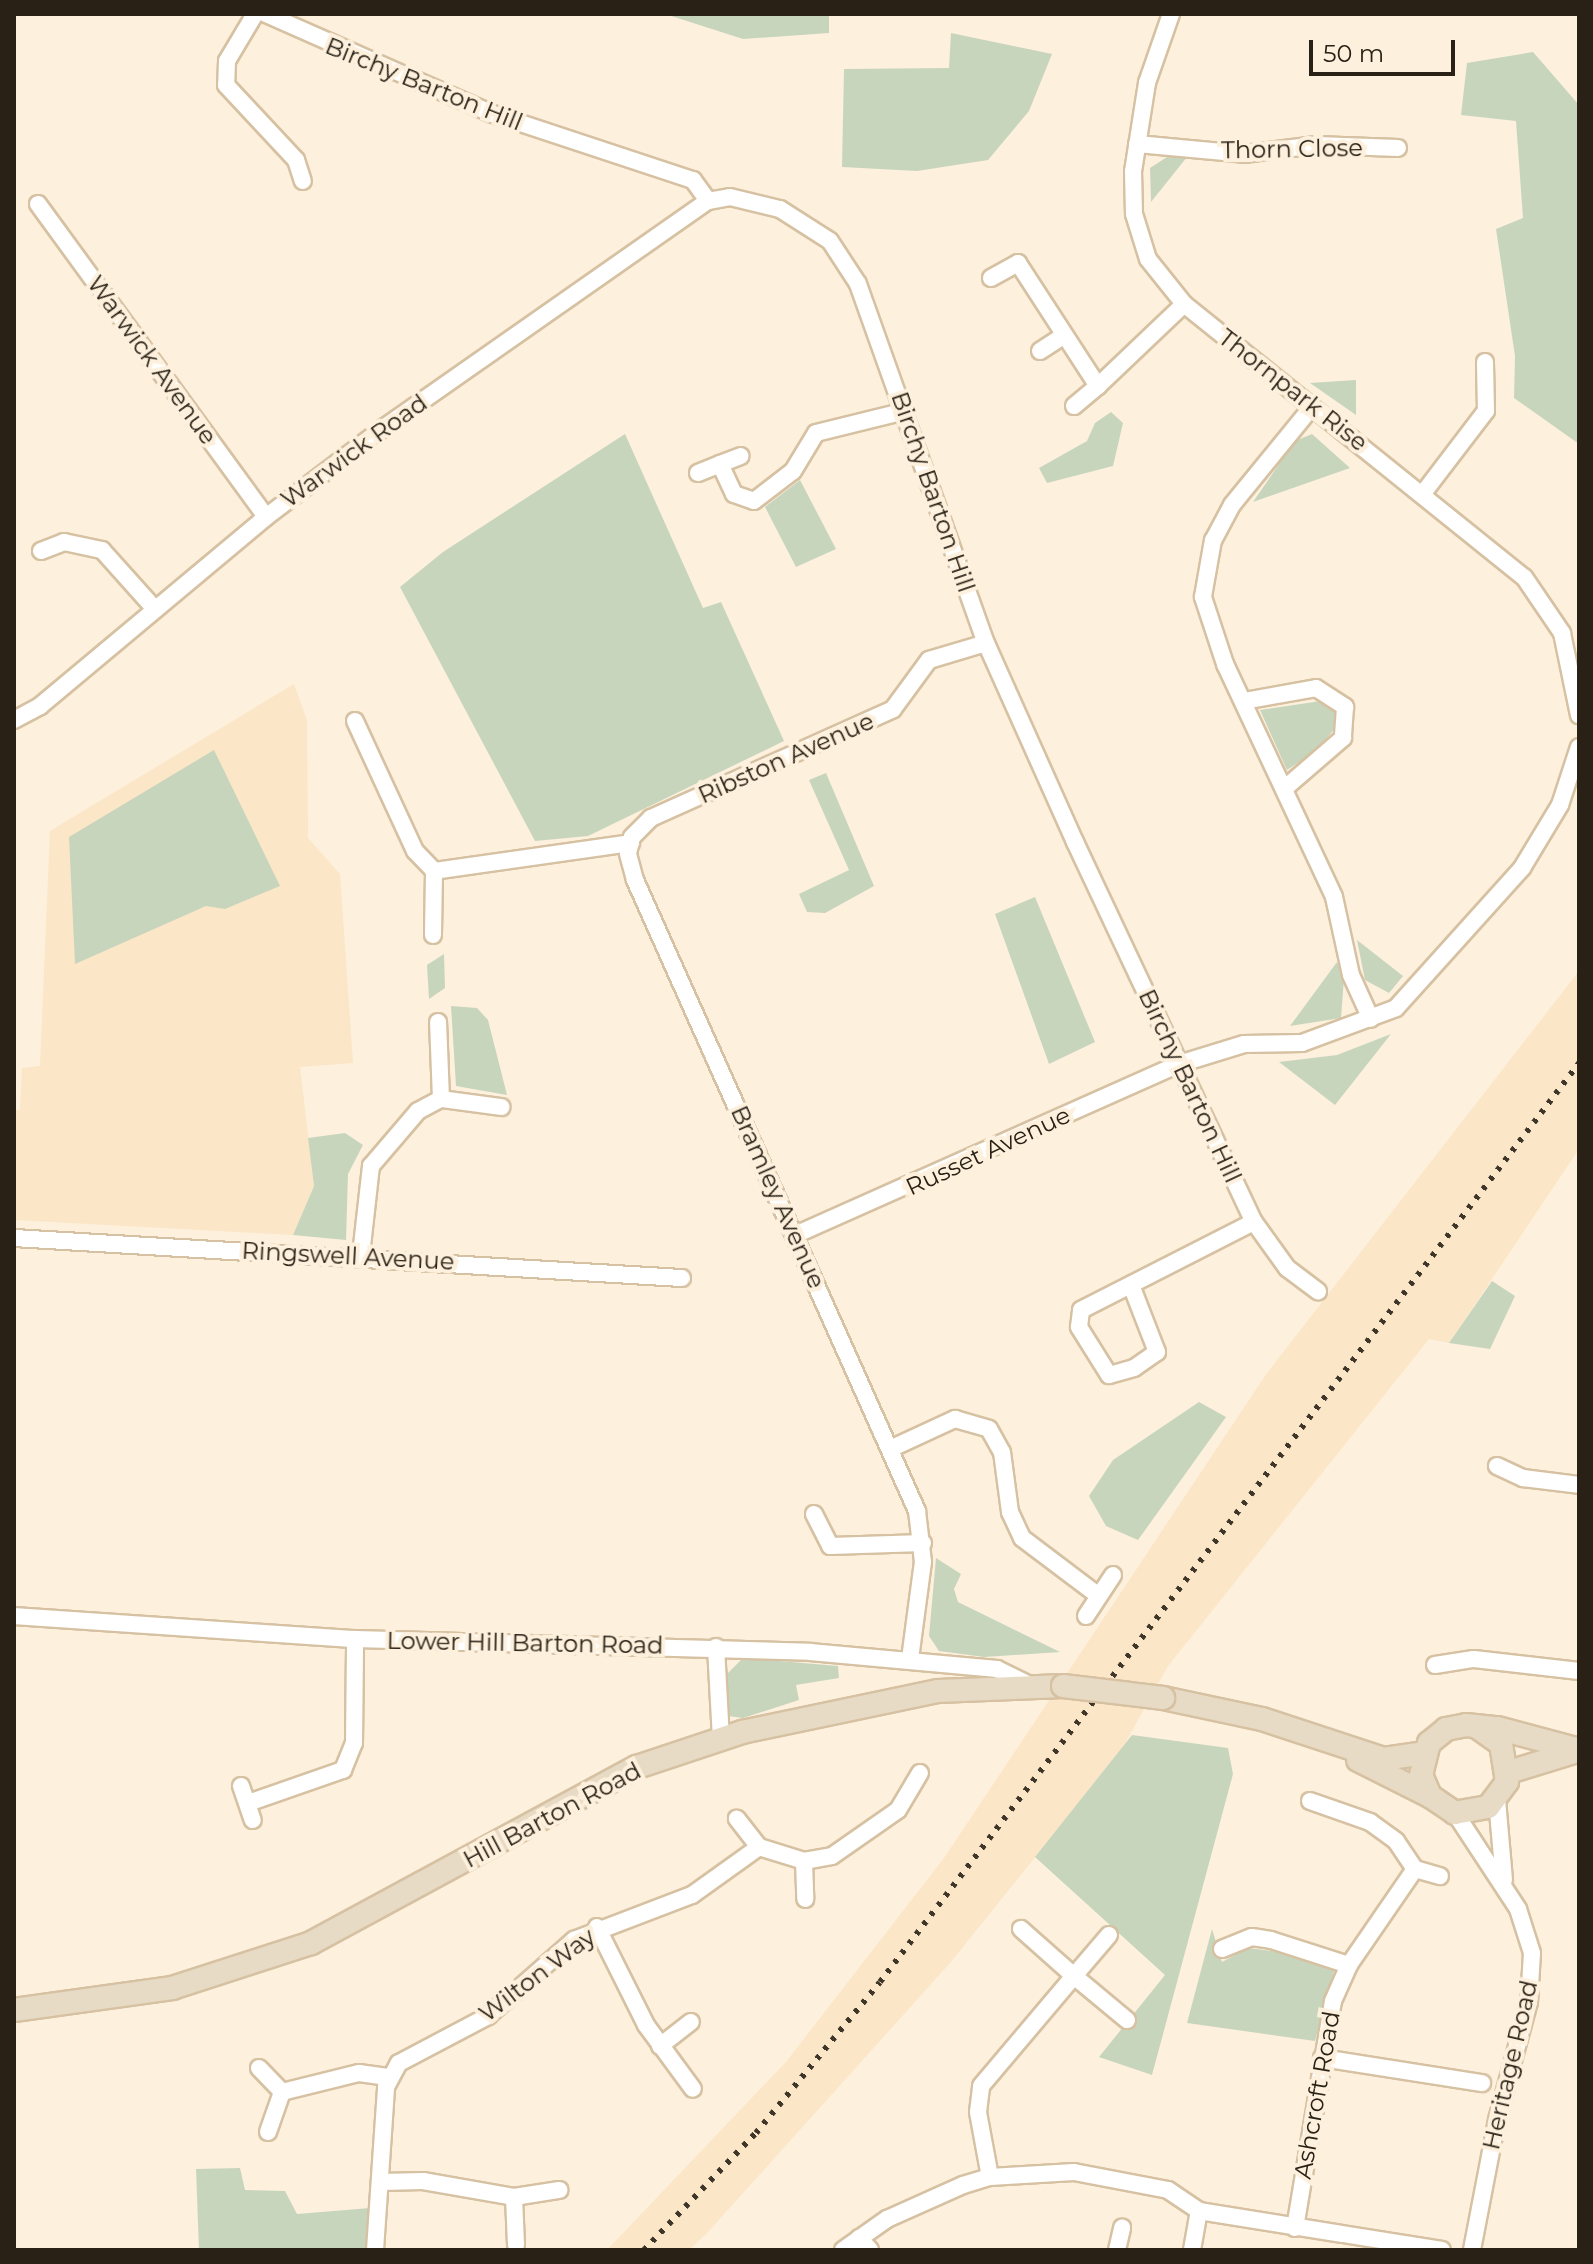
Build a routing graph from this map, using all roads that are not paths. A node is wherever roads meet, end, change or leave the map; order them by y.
1 (255, 14) edge
2 (266, 14) edge
3 (1171, 14) edge
4 (1137, 144) junction
5 (1398, 148) dead end
6 (303, 181) dead end
7 (708, 201) junction
8 (38, 204) dead end
9 (991, 278) dead end
10 (1184, 304) junction
11 (1063, 336) junction
12 (1040, 351) dead end
13 (1486, 362) dead end
14 (1098, 386) junction
15 (1074, 406) dead end
16 (1311, 408) junction
17 (905, 411) junction
18 (741, 456) dead end
19 (720, 464) junction
20 (698, 473) dead end
21 (1424, 492) junction
22 (266, 517) junction
23 (41, 551) dead end
24 (154, 608) junction
25 (986, 643) junction
26 (1244, 701) junction
27 (1579, 715) edge
28 (14, 720) edge
29 (355, 721) dead end
30 (1579, 747) edge
31 (1285, 788) junction
32 (630, 848) junction
33 (434, 871) junction
34 (433, 935) dead end
35 (1371, 1019) junction
36 (438, 1022) dead end
37 (1179, 1064) junction
38 (441, 1099) junction
39 (501, 1107) dead end
40 (1254, 1222) junction
41 (795, 1235) junction
42 (14, 1238) edge
43 (361, 1255) junction
44 (682, 1278) dead end
45 (1131, 1285) junction
46 (1318, 1291) dead end
47 (890, 1449) junction
48 (1497, 1466) dead end
49 (1579, 1485) edge
50 (814, 1514) dead end
51 (923, 1543) junction
52 (1113, 1575) dead end
53 (1099, 1596) junction
54 (14, 1616) edge
55 (1086, 1616) dead end
56 (355, 1639) junction
57 (716, 1647) junction
58 (910, 1659) junction
59 (1435, 1665) dead end
60 (1579, 1671) edge
61 (1032, 1686) junction
62 (1477, 1727) junction
63 (721, 1740) junction
64 (1340, 1749) junction
65 (1579, 1751) edge
66 (1424, 1753) junction
67 (1509, 1772) junction
68 (920, 1773) dead end
69 (241, 1786) dead end
70 (1430, 1796) junction
71 (1497, 1800) junction
72 (1310, 1801) dead end
73 (1455, 1813) junction
74 (737, 1819) dead end
75 (759, 1847) junction
76 (804, 1861) junction
77 (1415, 1869) junction
78 (1440, 1876) dead end
79 (1504, 1885) junction
80 (805, 1899) dead end
81 (597, 1927) junction
82 (1021, 1929) dead end
83 (1109, 1935) dead end
84 (1222, 1949) dead end
85 (1349, 1965) junction
86 (1074, 1976) junction
87 (14, 2010) edge
88 (1127, 2020) dead end
89 (691, 2022) dead end
90 (660, 2046) junction
91 (1322, 2058) junction
92 (259, 2068) dead end
93 (388, 2077) junction
94 (1482, 2083) dead end
95 (693, 2089) dead end
96 (282, 2092) junction
97 (268, 2132) dead end
98 (990, 2177) junction
99 (382, 2182) junction
100 (559, 2190) dead end
101 (514, 2197) junction
102 (1199, 2211) junction
103 (1122, 2228) dead end
104 (1295, 2228) junction
105 (865, 2244) edge
106 (516, 2245) dead end
107 (1399, 2246) edge
108 (375, 2250) edge
109 (843, 2250) edge
110 (1117, 2250) edge
111 (1192, 2250) edge
112 (1442, 2250) edge
113 (1472, 2250) edge

1 - 6 street
2 - 7 street, Birchy Barton Hill
3 - 4 street, Thornpark Rise
4 - 5 street, Thorn Close
4 - 10 street, Thornpark Rise
7 - 17 street, Birchy Barton Hill
7 - 22 street, Warwick Road
8 - 22 street, Warwick Avenue
9 - 11 street
10 - 14 street
10 - 16 street, Thornpark Rise
11 - 12 street
11 - 14 street
13 - 21 street
14 - 15 street
16 - 21 street, Thornpark Rise
16 - 26 street
17 - 19 street
17 - 25 street, Birchy Barton Hill
18 - 19 street
19 - 20 street
21 - 27 street, Thornpark Rise
22 - 24 street, Warwick Road
23 - 24 street
24 - 28 street, Warwick Road
25 - 32 street, Ribston Avenue
25 - 37 street, Birchy Barton Hill
26 - 31 street
26 - 31 street
29 - 33 street
30 - 35 street
31 - 35 street
32 - 33 street
32 - 41 street, Bramley Avenue
33 - 34 street
35 - 37 street
36 - 38 street
37 - 40 street, Birchy Barton Hill
37 - 41 street, Russet Avenue
38 - 39 street
38 - 43 street
40 - 45 street
40 - 46 street, Birchy Barton Hill
41 - 47 street, Bramley Avenue
42 - 43 street, Ringswell Avenue
43 - 44 street, Ringswell Avenue
45 - 45 street
47 - 51 street, Bramley Avenue
47 - 53 street
48 - 49 street
50 - 51 street
51 - 58 street, Bramley Avenue
52 - 53 street
53 - 55 street
54 - 56 street, Lower Hill Barton Road
56 - 57 street, Lower Hill Barton Road
56 - 69 street
57 - 58 street, Lower Hill Barton Road
57 - 63 street
58 - 61 street, Lower Hill Barton Road
59 - 60 street
61 - 63 main road, Hill Barton Road
61 - 64 main road, Hill Barton Road, bridge
62 - 65 main road
62 - 66 main road
62 - 67 main road
63 - 87 main road, Hill Barton Road
64 - 66 main road, Hill Barton Road
64 - 70 main road, Hill Barton Road
65 - 67 main road
66 - 70 main road
67 - 71 main road
68 - 76 street
70 - 73 main road
71 - 73 main road
71 - 79 street, Heritage Road
72 - 77 street
73 - 79 street, Heritage Road
74 - 75 street
75 - 76 street
75 - 81 street, Wilton Way
76 - 80 street
77 - 78 street
77 - 85 street, Ashcroft Road
79 - 113 street, Heritage Road
81 - 90 street
81 - 93 street, Wilton Way
82 - 86 street
83 - 86 street
84 - 85 street
85 - 91 street, Ashcroft Road
86 - 88 street
86 - 98 street
89 - 90 street
90 - 95 street
91 - 94 street
91 - 104 street, Ashcroft Road
92 - 96 street
93 - 96 street
93 - 99 street
96 - 97 street
98 - 102 street
98 - 105 street
99 - 101 street
99 - 108 street
100 - 101 street
101 - 106 street
102 - 104 street
102 - 111 street
103 - 110 street
104 - 107 street
105 - 109 street
107 - 112 street

